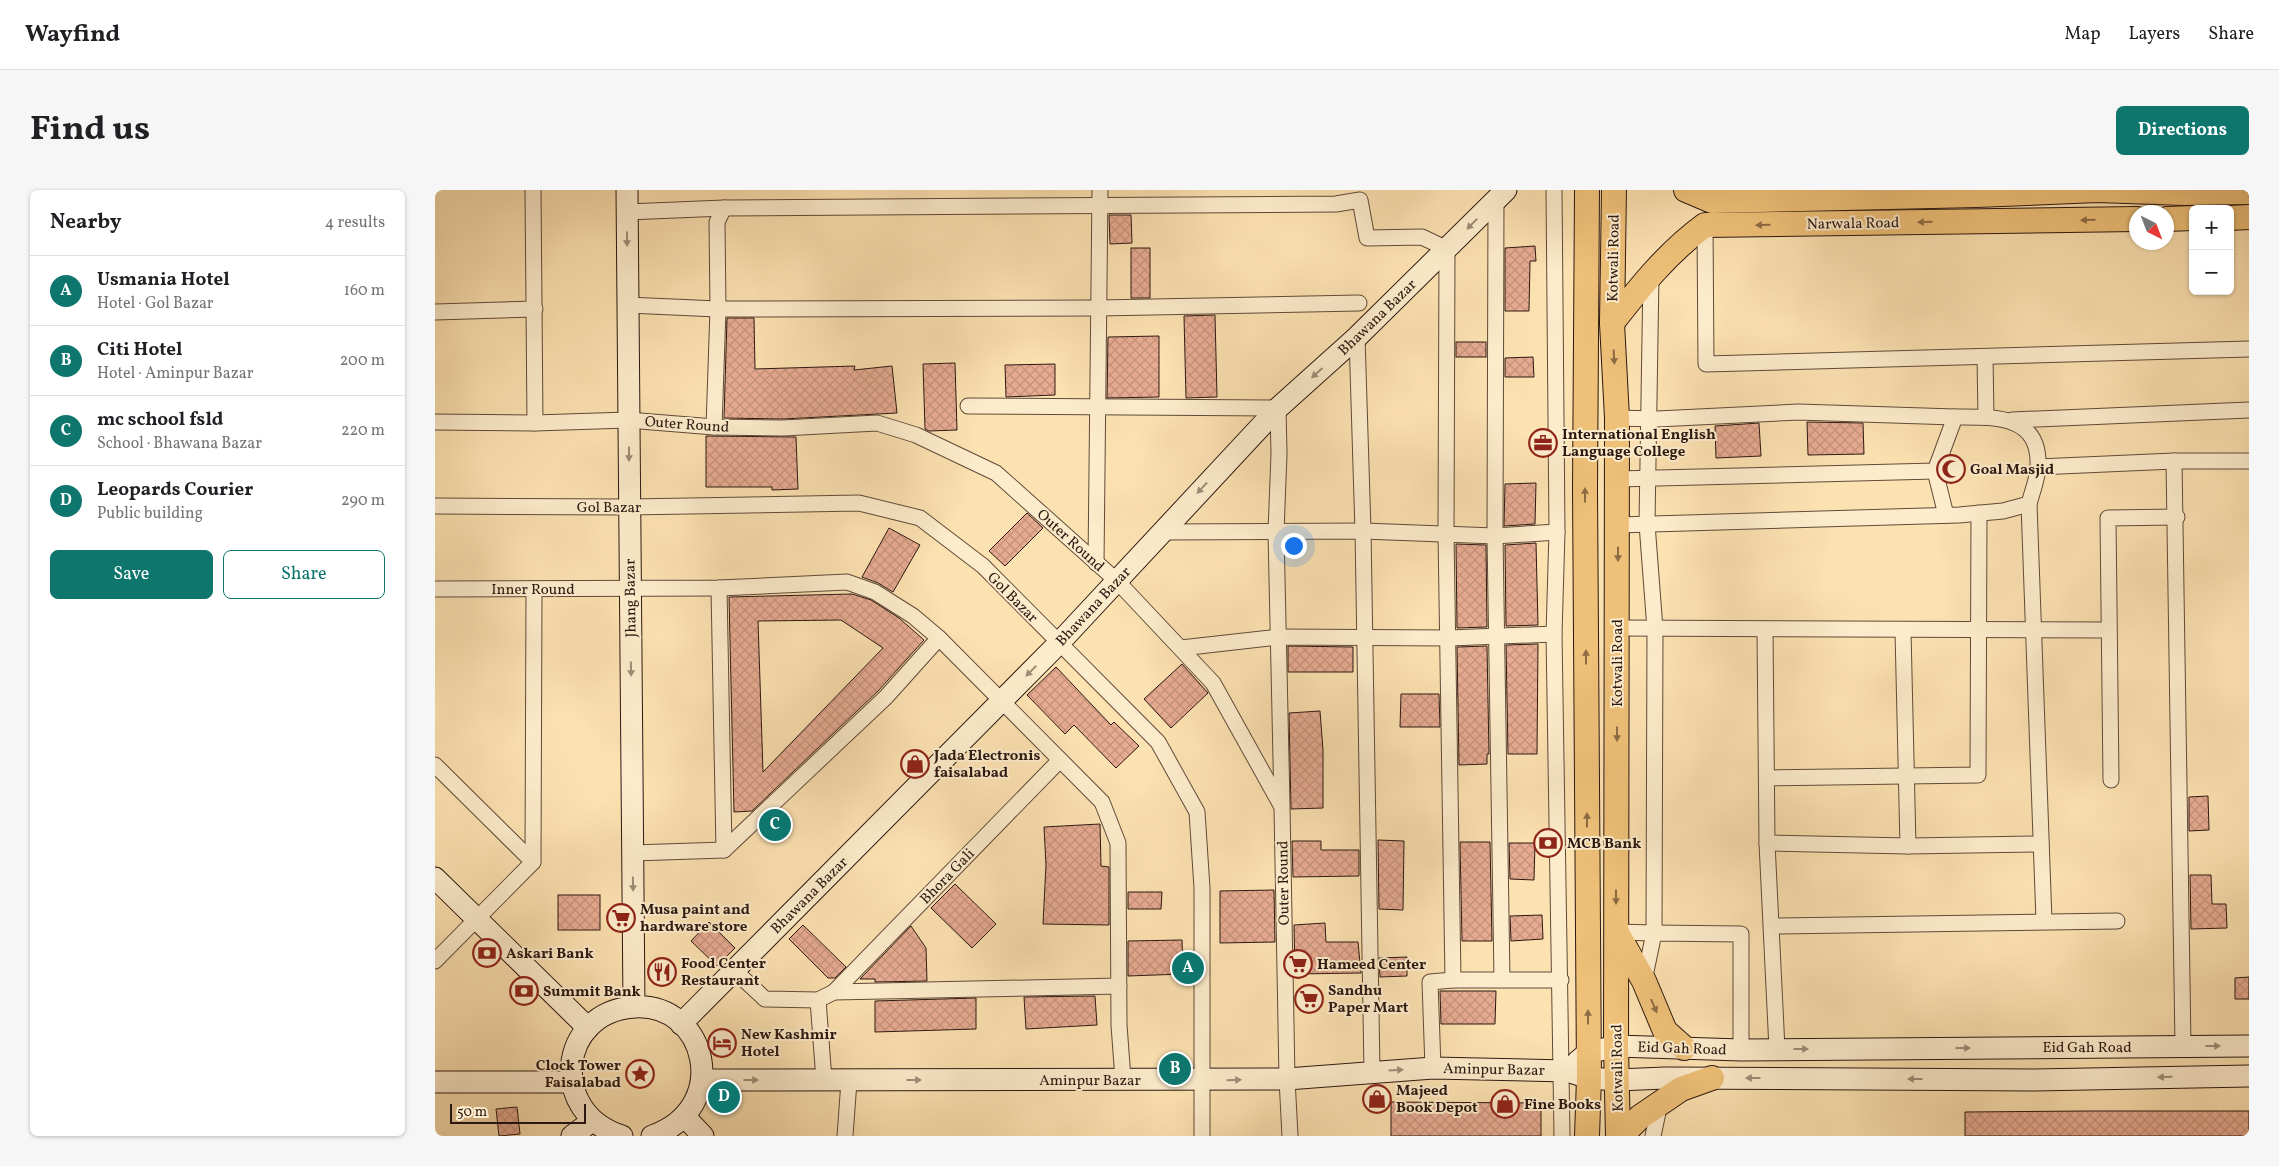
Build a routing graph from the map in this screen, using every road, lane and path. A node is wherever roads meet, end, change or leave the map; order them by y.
1 (533, 190) edge
2 (627, 190) edge
3 (1553, 190) edge
4 (1587, 190) edge
5 (1615, 190) edge
6 (1686, 190) edge
7 (2097, 190) edge
8 (2184, 192) edge
9 (2249, 192) edge
10 (1501, 195) edge
11 (1100, 198) edge
12 (724, 208) junction
13 (627, 212) junction
14 (2189, 218) edge
15 (2234, 218) edge
16 (2249, 218) edge
17 (2129, 219) edge
18 (2174, 219) edge
19 (1705, 225) junction
20 (1447, 249) junction
21 (1651, 274) junction
22 (1359, 303) dead end
23 (627, 305) junction
24 (1099, 308) junction
25 (535, 310) junction
26 (718, 310) junction
27 (435, 312) edge
28 (1612, 323) junction
29 (1357, 337) junction
30 (2249, 350) edge
31 (1985, 357) junction
32 (968, 406) dead end
33 (1098, 406) junction
34 (1277, 408) junction
35 (2249, 410) edge
36 (1955, 416) junction
37 (1986, 417) junction
38 (1617, 418) junction
39 (1648, 419) junction
40 (629, 420) junction
41 (2012, 420) junction
42 (435, 422) edge
43 (535, 423) junction
44 (714, 427) junction
45 (2174, 461) junction
46 (2249, 461) edge
47 (2038, 467) junction
48 (1935, 470) junction
49 (1649, 478) junction
50 (1617, 479) junction
51 (2029, 504) junction
52 (435, 506) edge
53 (629, 507) junction
54 (1979, 513) junction
55 (1946, 515) junction
56 (2177, 517) junction
57 (1647, 524) junction
58 (1618, 525) junction
59 (1162, 532) junction
60 (1276, 532) junction
61 (1363, 532) junction
62 (1557, 532) junction
63 (1446, 534) junction
64 (1495, 536) junction
65 (1096, 562) junction
66 (1117, 581) junction
67 (630, 588) junction
68 (719, 588) junction
69 (435, 589) edge
70 (534, 589) junction
71 (1617, 628) junction
72 (1655, 629) junction
73 (1765, 630) junction
74 (2109, 630) junction
75 (1903, 631) junction
76 (1978, 631) junction
77 (2033, 631) junction
78 (1554, 634) junction
79 (1497, 636) junction
80 (1279, 637) junction
81 (1365, 637) junction
82 (939, 638) junction
83 (1449, 638) junction
84 (1059, 643) junction
85 (1181, 648) junction
86 (1000, 702) junction
87 (1060, 760) junction
88 (435, 765) edge
89 (1906, 776) junction
90 (1767, 778) junction
91 (2111, 780) dead end
92 (1282, 806) junction
93 (1767, 843) junction
94 (2041, 844) junction
95 (1908, 846) junction
96 (724, 850) junction
97 (633, 854) junction
98 (533, 862) junction
99 (435, 878) edge
100 (477, 919) junction
101 (2117, 920) dead end
102 (2044, 921) junction
103 (1772, 926) junction
104 (1616, 932) junction
105 (1654, 933) junction
106 (435, 961) edge
107 (734, 970) junction
108 (1502, 979) junction
109 (1453, 980) junction
110 (1561, 980) junction
111 (1643, 980) junction
112 (1119, 986) junction
113 (834, 992) junction
114 (818, 1000) junction
115 (634, 1007) junction
116 (681, 1024) junction
117 (588, 1028) junction
118 (1615, 1046) junction
119 (2183, 1046) junction
120 (2249, 1046) edge
121 (1684, 1048) junction
122 (1777, 1049) junction
123 (1741, 1050) junction
124 (1588, 1053) junction
125 (1433, 1068) junction
126 (1564, 1071) junction
127 (1372, 1072) junction
128 (2249, 1076) edge
129 (1589, 1078) junction
130 (1712, 1078) junction
131 (1123, 1079) junction
132 (702, 1080) junction
133 (824, 1080) junction
134 (1287, 1080) junction
135 (1617, 1080) junction
136 (849, 1081) junction
137 (1201, 1081) junction
138 (435, 1082) edge
139 (571, 1082) junction
140 (1660, 1102) junction
141 (685, 1117) junction
142 (592, 1121) junction
143 (572, 1136) edge
144 (621, 1136) edge
145 (652, 1136) edge
146 (703, 1136) edge
147 (845, 1136) edge
148 (1202, 1136) edge
149 (1290, 1136) edge
150 (1562, 1136) edge
151 (1587, 1136) edge
152 (1619, 1136) edge
153 (1653, 1136) edge

1 - 25 street
2 - 13 street, Jhang Bazar
3 - 62 street
124 -> 4 main road, Kotwali Road
5 - 28 main road, Kotwali Road
6 - 7 main road
7 - 8 main road
8 - 9 main road
10 -> 20 street, Bhawana Bazar
10 - 64 street
11 - 12 street
11 - 20 street
11 - 24 street
12 - 13 street
12 - 26 street
13 -> 23 street, Jhang Bazar
14 - 18 main road
15 - 16 main road
17 -> 19 main road, Narwala Road
19 - 21 main road
19 - 31 street
20 - 29 street, Bhawana Bazar
20 - 63 street
21 - 28 main road
21 - 39 street
22 - 24 street
23 - 26 street
23 - 40 street, Jhang Bazar
24 - 26 street
24 - 33 street
25 - 27 street
25 - 43 street
26 - 44 street
28 -> 38 main road, Kotwali Road
29 -> 34 street, Bhawana Bazar
29 - 61 street
30 - 31 street
31 - 37 street
32 - 33 street
33 - 34 street
33 - 65 street
34 -> 59 street, Bhawana Bazar
34 - 60 street
35 - 41 street
36 - 37 street
36 - 39 street
36 - 48 street
37 - 41 street
38 - 39 street
38 - 50 main road, Kotwali Road
39 - 49 street
40 - 43 street, Outer Round
40 - 44 street, Outer Round
40 -> 53 street, Jhang Bazar
41 - 47 street
42 - 43 street, Outer Round
44 - 65 street, Outer Round
45 - 46 street
45 - 47 street
45 - 56 street
47 - 51 street
48 - 49 street
48 - 55 street
49 - 50 street
49 - 57 street
50 - 58 main road, Kotwali Road
51 - 54 street
51 - 77 street
52 - 53 street, Gol Bazar
53 - 67 street, Jhang Bazar
53 - 84 street, Gol Bazar
54 - 55 street
54 - 76 street
55 - 57 street
56 - 74 street
56 - 119 street
57 - 58 street
57 - 72 street
58 -> 71 main road, Kotwali Road
59 - 60 street
59 - 66 street, Bhawana Bazar
60 - 61 street
60 - 80 street
61 - 63 street
61 - 81 street
62 - 64 street
62 - 78 street
63 - 64 street
63 - 83 street
64 - 79 street
65 - 66 street, Outer Round
66 - 84 street, Bhawana Bazar
66 - 85 street, Outer Round
67 - 68 street, Inner Round
67 - 70 street, Inner Round
67 -> 97 street, Jhang Bazar
68 - 82 street, Inner Round
68 - 96 street
69 - 70 street, Inner Round
70 - 98 street
71 - 72 street
71 -> 104 main road, Kotwali Road
72 - 73 street
72 - 105 street
73 - 75 street
73 - 90 street
74 - 77 street
74 - 91 street
75 - 76 street
75 - 89 street
76 - 77 street
76 - 89 street
77 - 94 street
78 - 79 street
78 - 110 street
79 - 83 street
79 - 108 street
80 - 81 street
80 - 85 street
80 - 92 street
81 - 83 street
81 - 127 street
82 - 86 street, Inner Round
82 - 96 street
83 - 109 street
84 -> 86 street, Bhawana Bazar
84 - 137 street, Gol Bazar
85 - 92 street, Outer Round
86 - 87 street, Inner Round
86 - 107 street, Bhawana Bazar
87 - 112 street, Inner Round
87 - 113 street, Bhora Gali
88 - 98 street
89 - 90 street
89 - 95 street
90 - 93 street
92 - 134 street, Outer Round
93 - 95 street
93 - 103 street
94 - 95 street
94 - 102 street
96 - 97 street
97 -> 115 street, Jhang Bazar
98 - 100 street
99 - 100 street
100 - 106 street
100 - 117 street
101 - 102 street
102 - 103 street
103 - 122 street
104 - 105 street
104 - 111 main road
104 - 118 main road, Kotwali Road
105 - 111 street
105 - 123 street
107 - 114 street
107 - 116 street, Bhawana Bazar
108 - 109 street
108 - 110 street
109 - 125 street
110 - 126 street
111 -> 121 main road
112 - 113 street
112 - 131 street, Inner Round
113 - 114 street
114 - 133 street
115 - 116 street
115 - 117 street
116 - 132 street
117 - 139 street
118 - 121 street, Eid Gah Road
118 - 124 street, Eid Gah Road
118 - 135 main road, Kotwali Road
119 -> 120 street, Eid Gah Road
122 -> 119 street, Eid Gah Road
121 - 123 street, Eid Gah Road
122 - 123 street, Eid Gah Road
124 - 126 street, Eid Gah Road
124 - 129 main road, Kotwali Road
125 - 126 street, Aminpur Bazar
127 -> 125 street, Aminpur Bazar
126 - 129 street, Eid Gah Road
126 - 150 street
127 - 134 street, Aminpur Bazar
128 -> 130 street, Eid Gah Road
129 - 135 street, Eid Gah Road
129 - 151 main road, Kotwali Road
130 - 135 street, Eid Gah Road
130 - 140 main road
136 -> 131 street, Aminpur Bazar
131 - 137 street, Aminpur Bazar
132 -> 133 street, Aminpur Bazar
132 - 141 street
133 - 136 street, Aminpur Bazar
137 -> 134 street, Aminpur Bazar
134 - 149 street, Outer Round
135 - 152 main road, Kotwali Road
136 - 147 street
137 - 148 street, Gol Bazar
138 - 139 street
139 - 142 street
140 - 152 main road
140 - 153 street
141 - 145 street
141 - 146 street
142 - 143 street
142 - 144 street

